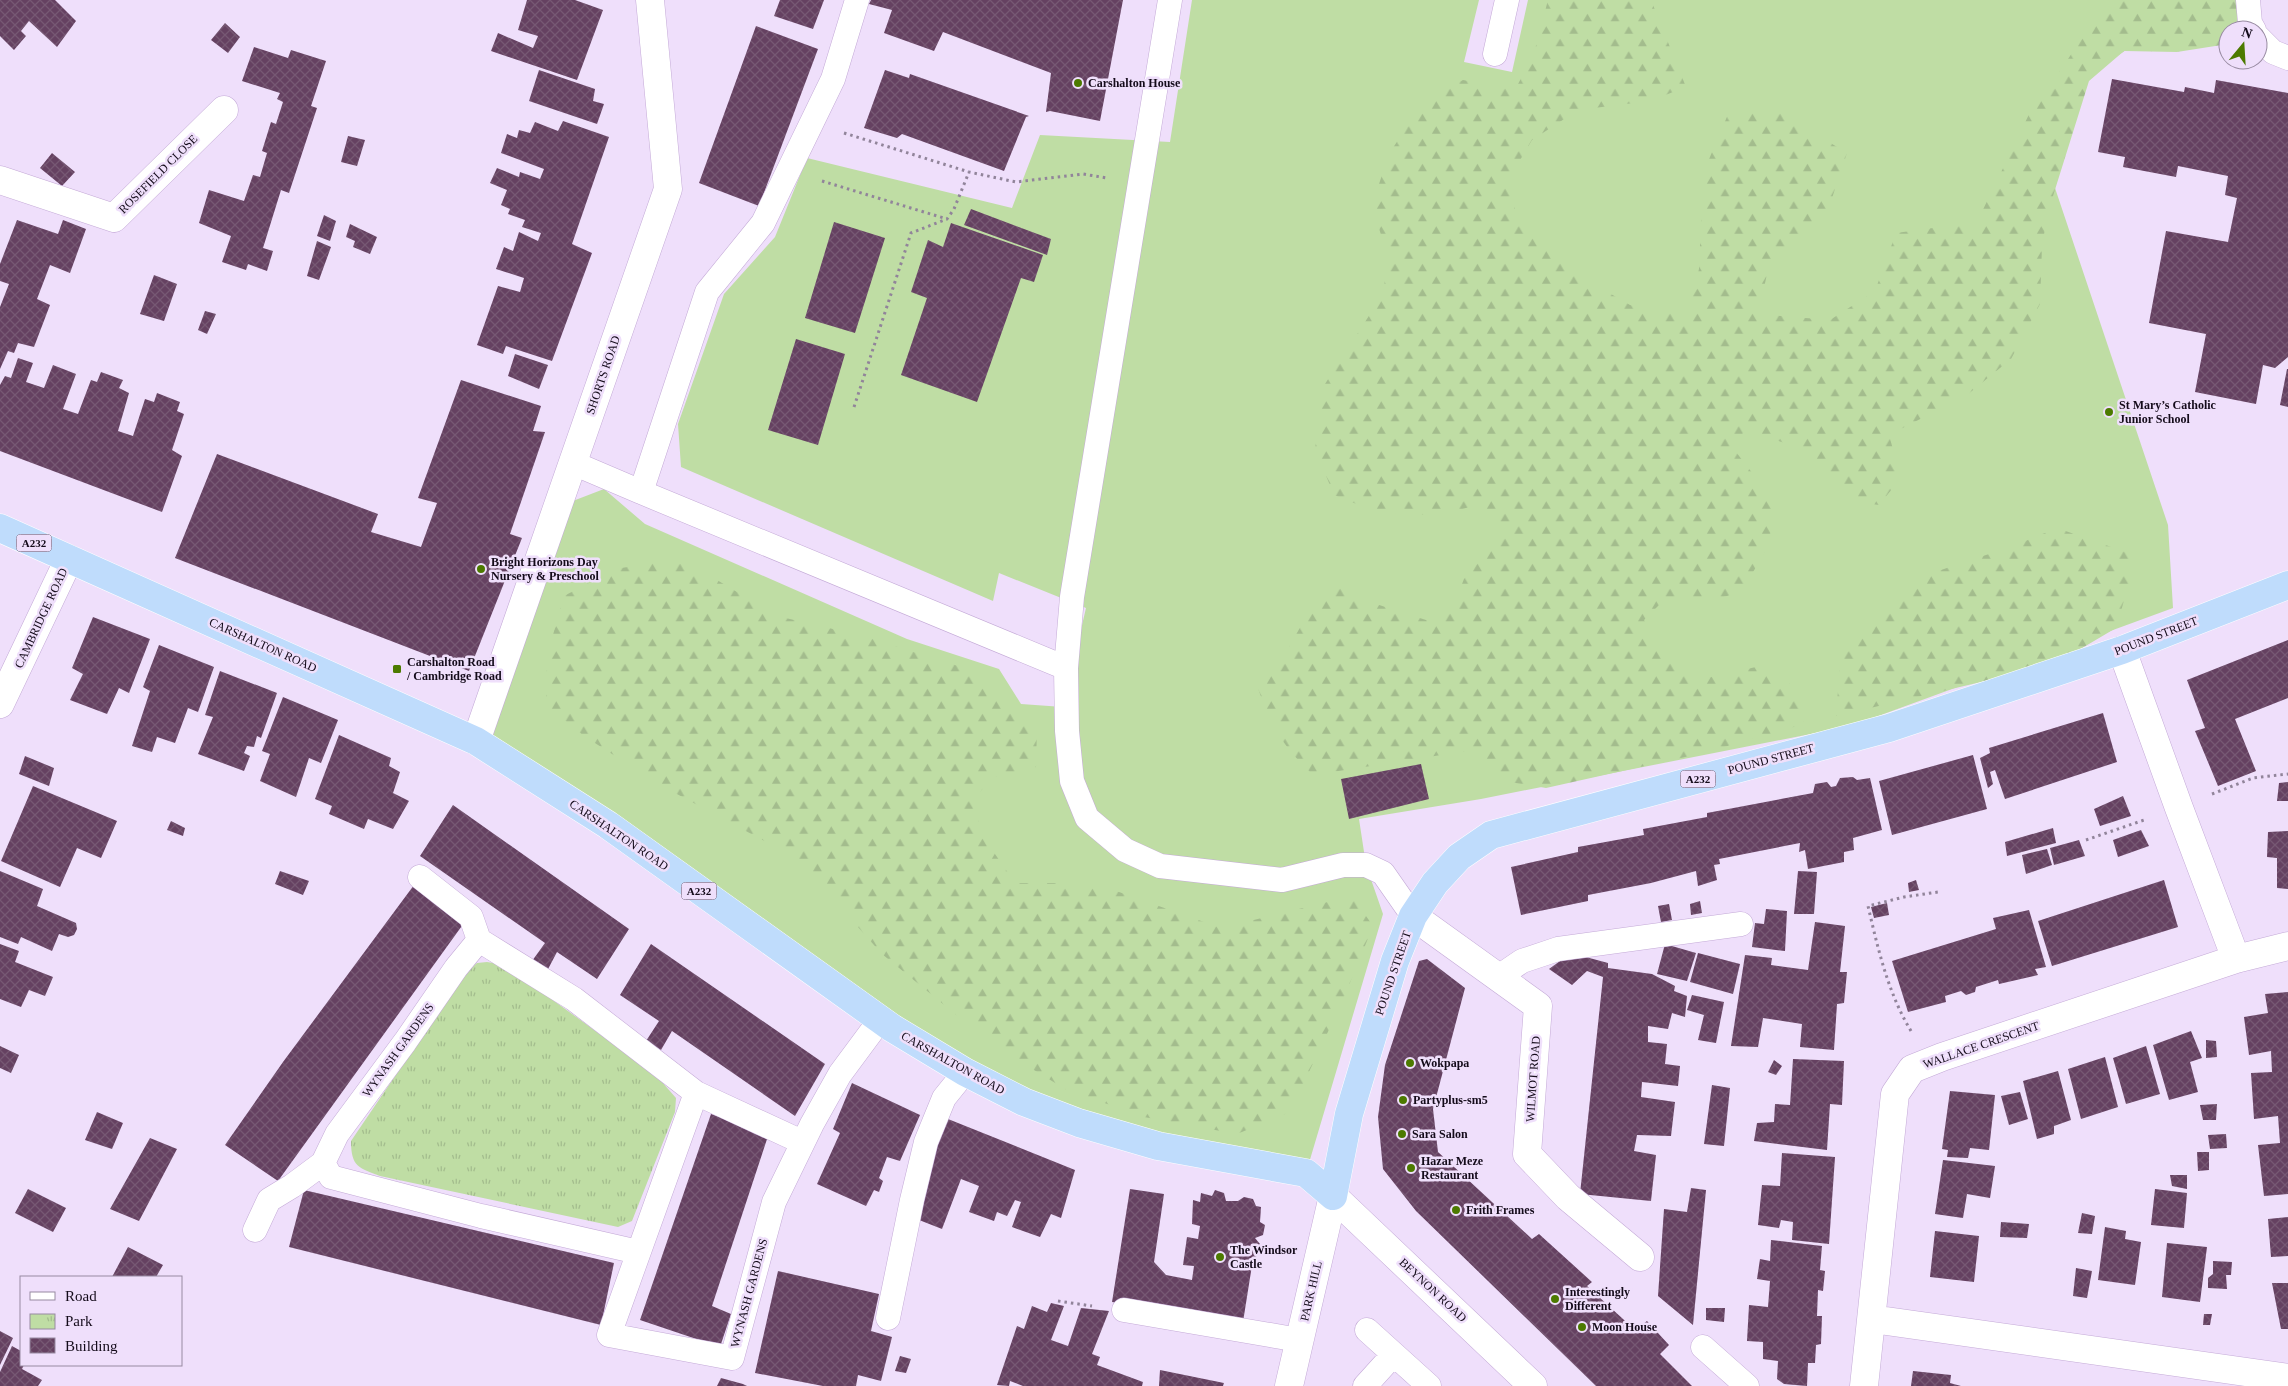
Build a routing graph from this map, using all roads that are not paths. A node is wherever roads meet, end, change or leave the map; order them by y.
1 (650, 0) edge
2 (857, 0) edge
3 (1170, 0) edge
4 (1508, 0) edge
5 (2248, 0) edge
6 (2250, 20) edge
7 (2268, 46) edge
8 (1495, 54) dead end
9 (2288, 58) edge
10 (224, 110) dead end
11 (0, 180) edge
12 (573, 463) junction
13 (641, 492) junction
14 (0, 528) edge
15 (69, 559) junction
16 (2288, 586) edge
17 (2122, 650) junction
18 (1066, 668) junction
19 (0, 704) edge
20 (476, 741) junction
21 (420, 877) dead end
22 (1412, 916) junction
23 (1741, 924) dead end
24 (480, 940) junction
25 (2288, 946) edge
26 (2236, 959) junction
27 (1497, 978) junction
28 (880, 1020) junction
29 (965, 1072) junction
30 (696, 1093) junction
31 (802, 1142) junction
32 (323, 1163) junction
33 (1332, 1196) junction
34 (255, 1230) dead end
35 (638, 1252) junction
36 (1640, 1257) dead end
37 (1124, 1310) dead end
38 (888, 1318) dead end
39 (1872, 1319) junction
40 (1367, 1330) dead end
41 (1300, 1340) junction
42 (1703, 1347) dead end
43 (1394, 1355) junction
44 (2288, 1378) edge
45 (1291, 1386) edge
46 (1365, 1386) edge
47 (1429, 1386) edge
48 (1533, 1386) edge
49 (1747, 1386) edge
50 (1864, 1386) edge

1 - 12 street, SHORTS ROAD
2 - 13 lane
3 - 18 lane
4 - 8 lane
5 - 6 lane
7 - 9 lane
10 - 11 street, ROSEFIELD CLOSE
12 - 13 lane
12 - 20 street, SHORTS ROAD
13 - 18 lane
14 - 15 highway, CARSHALTON ROAD / A232
15 - 19 street, CAMBRIDGE ROAD
15 - 20 highway, CARSHALTON ROAD / A232
16 - 17 highway, POUND STREET / A232
17 - 22 highway, POUND STREET / A232
17 - 26 street
18 - 22 lane
20 - 28 highway, CARSHALTON ROAD / A232
21 - 24 lane
22 - 27 street, WILMOT ROAD
22 - 33 highway, POUND STREET / A232
23 - 27 lane
24 - 30 lane
24 - 32 lane, WYNASH GARDENS
25 - 26 street, WALLACE CRESCENT
26 - 39 street, WALLACE CRESCENT
27 - 36 street, WILMOT ROAD
28 - 29 highway, CARSHALTON ROAD / A232
28 - 31 lane, WYNASH GARDENS
29 - 33 highway, CARSHALTON ROAD / A232
29 - 38 lane
30 - 31 lane
30 - 35 lane, WYNASH GARDENS
31 - 35 lane, WYNASH GARDENS
32 - 34 lane, WYNASH GARDENS
32 - 35 lane
33 - 41 street, PARK HILL
33 - 48 street, BEYNON ROAD
37 - 41 lane
39 - 44 street
39 - 50 street, WALLACE CRESCENT
40 - 43 lane
41 - 45 street, PARK HILL
42 - 49 lane
43 - 46 lane
43 - 47 lane

